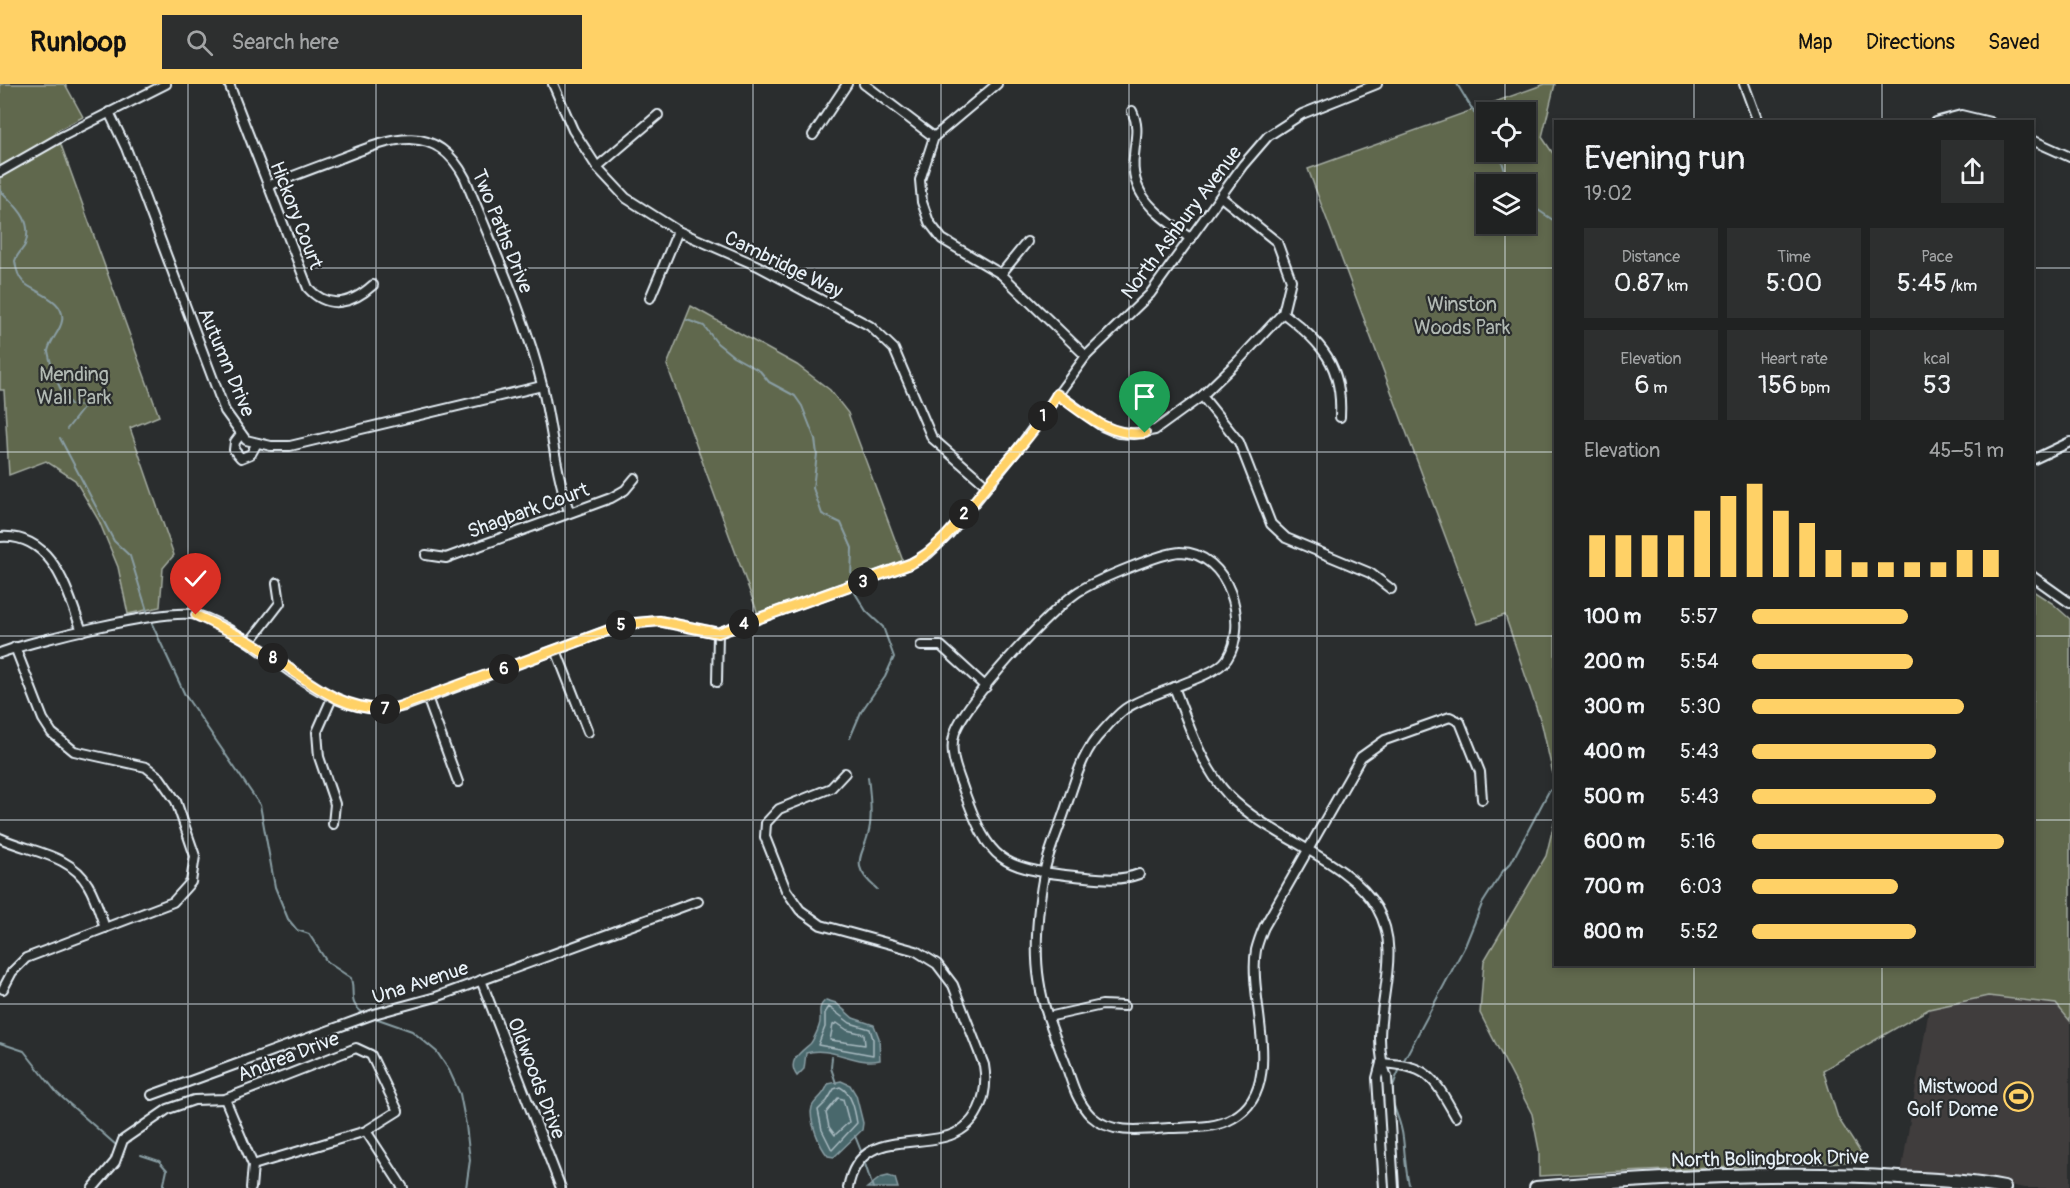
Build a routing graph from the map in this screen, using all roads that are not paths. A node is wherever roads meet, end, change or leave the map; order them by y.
1 (166, 84) edge
2 (229, 84) edge
3 (553, 84) edge
4 (847, 84) edge
5 (864, 84) edge
6 (997, 84) edge
7 (1377, 84) edge
8 (1744, 84) edge
9 (1132, 111) dead end
10 (109, 112) junction
11 (658, 114) dead end
12 (1757, 120) edge
13 (1942, 120) edge
14 (1982, 120) edge
15 (813, 135) dead end
16 (934, 136) junction
17 (2034, 141) edge
18 (2070, 157) edge
19 (597, 167) junction
20 (0, 172) edge
21 (268, 186) junction
22 (1221, 197) junction
23 (678, 231) junction
24 (1191, 239) junction
25 (1027, 242) dead end
26 (1001, 274) junction
27 (373, 285) dead end
28 (650, 298) dead end
29 (1283, 313) junction
30 (1086, 357) junction
31 (542, 386) junction
32 (1057, 394) junction
33 (1202, 396) junction
34 (1340, 417) dead end
35 (241, 434) junction
36 (2070, 442) edge
37 (257, 443) junction
38 (2034, 459) edge
39 (635, 478) dead end
40 (987, 486) junction
41 (569, 511) junction
42 (0, 537) edge
43 (426, 555) dead end
44 (2034, 577) edge
45 (278, 583) dead end
46 (1391, 589) dead end
47 (2070, 603) edge
48 (82, 631) junction
49 (718, 633) junction
50 (250, 642) junction
51 (921, 646) dead end
52 (15, 647) junction
53 (556, 650) junction
54 (0, 653) edge
55 (717, 682) dead end
56 (986, 687) junction
57 (1174, 687) junction
58 (427, 697) junction
59 (332, 699) junction
60 (588, 732) dead end
61 (845, 773) dead end
62 (458, 782) dead end
63 (1482, 799) dead end
64 (333, 824) dead end
65 (0, 838) edge
66 (1307, 851) junction
67 (1044, 872) junction
68 (1139, 874) dead end
69 (698, 901) dead end
70 (105, 928) junction
71 (481, 980) junction
72 (3, 989) dead end
73 (1124, 1006) dead end
74 (1048, 1017) junction
75 (1381, 1063) junction
76 (152, 1095) dead end
77 (225, 1099) junction
78 (1456, 1117) dead end
79 (366, 1131) junction
80 (253, 1165) junction
81 (93, 1188) edge
82 (251, 1188) edge
83 (403, 1188) edge
84 (561, 1188) edge
85 (848, 1188) edge
86 (1384, 1188) edge
87 (1394, 1188) edge
88 (1536, 1188) edge
89 (2004, 1188) edge

1 - 10 street
2 - 21 street, Hickory Court
3 - 19 street, Cambridge Way
4 - 15 street
5 - 16 street
6 - 16 street
7 - 22 street, North Ashbury Avenue
8 - 12 street
9 - 24 street
10 - 20 street
10 - 35 street, Autumn Drive
11 - 19 street
13 - 14 street
16 - 26 street
17 - 18 street
19 - 23 street, Cambridge Way
21 - 27 street, Hickory Court
21 - 31 street, Two Paths Drive
22 - 24 street, North Ashbury Avenue
22 - 29 street
23 - 28 street
23 - 40 street, Cambridge Way
24 - 30 street, North Ashbury Avenue
25 - 26 street
26 - 30 street
29 - 33 street
29 - 34 street
30 - 32 street, North Ashbury Avenue
31 - 37 street, Autumn Drive
31 - 41 street, Two Paths Drive
32 - 33 street
32 - 40 street, North Ashbury Avenue
33 - 46 street
35 - 37 street, Autumn Drive
35 - 37 street
36 - 38 street
39 - 41 street, Shagbark Court
40 - 49 street, North Ashbury Avenue
41 - 43 street, Shagbark Court
42 - 48 street
44 - 47 street
45 - 50 street
48 - 50 street
48 - 52 street
49 - 53 street
49 - 55 street
50 - 59 street
51 - 56 street
52 - 54 street
52 - 70 street
53 - 58 street
53 - 60 street
56 - 57 street
56 - 67 street
57 - 66 street
57 - 67 street
58 - 59 street
58 - 62 street
59 - 64 street
61 - 85 street
63 - 66 street
65 - 70 street
66 - 74 street
66 - 75 street
67 - 68 street
67 - 74 street
69 - 71 street, Una Avenue
70 - 72 street
71 - 76 street, Una Avenue
71 - 84 street, Oldwoods Drive
73 - 74 street
75 - 78 street
75 - 86 street
75 - 87 street
77 - 79 street, Andrea Drive
77 - 80 street
77 - 81 street
79 - 80 street
79 - 83 street
80 - 82 street
88 - 89 main road, North Bolingbrook Drive

